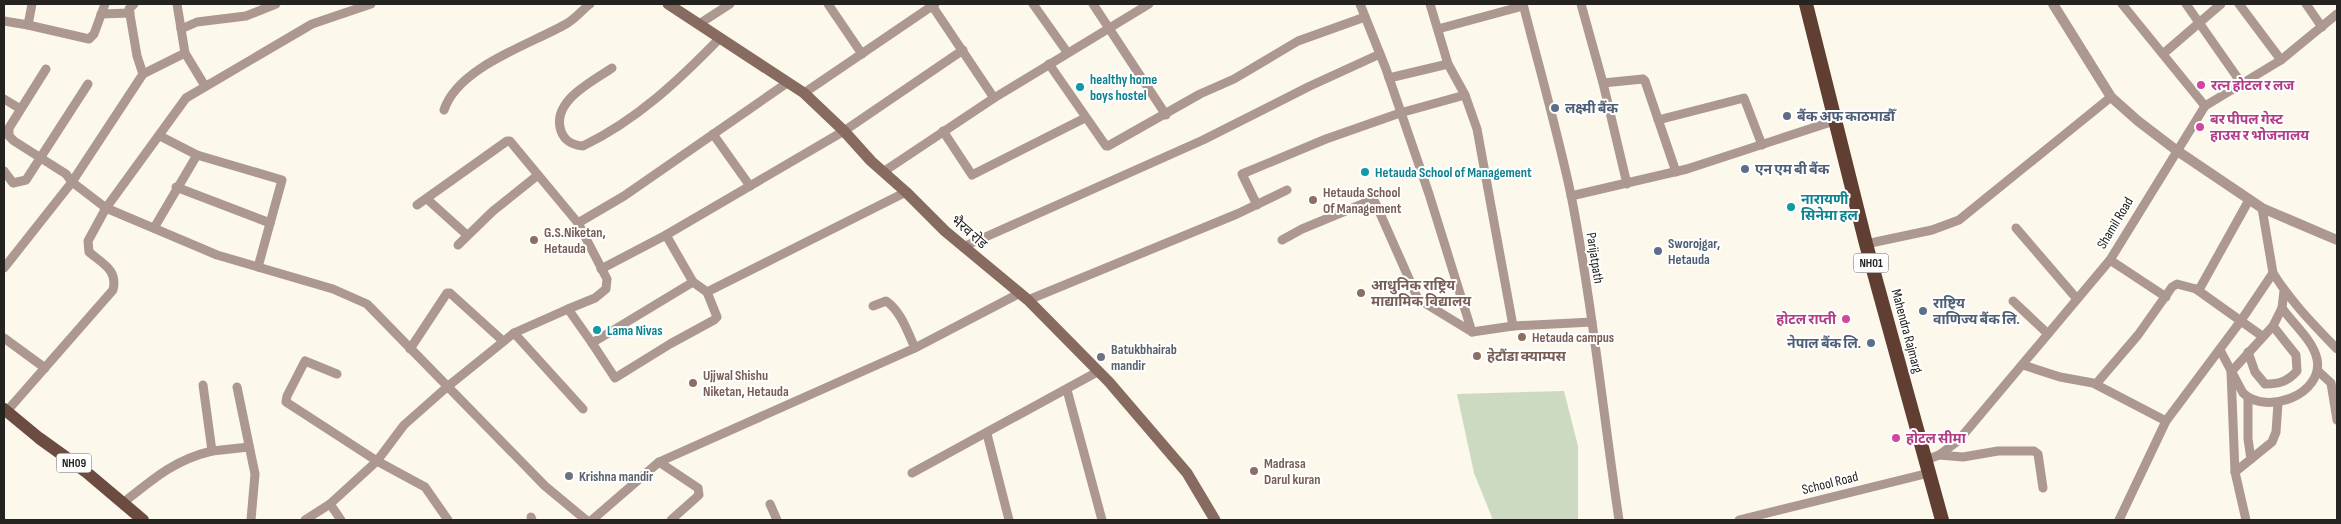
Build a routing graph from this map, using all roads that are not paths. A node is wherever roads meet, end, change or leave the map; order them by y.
1 (32, 4) edge
2 (105, 4) edge
3 (177, 4) edge
4 (276, 4) edge
5 (370, 4) edge
6 (590, 4) edge
7 (668, 4) edge
8 (730, 4) edge
9 (828, 4) edge
10 (933, 4) edge
11 (1033, 4) edge
12 (1093, 4) edge
13 (1148, 4) edge
14 (1360, 4) edge
15 (1430, 4) edge
16 (1581, 4) edge
17 (1806, 4) edge
18 (2053, 4) edge
19 (2122, 4) edge
20 (2186, 4) edge
21 (2221, 4) edge
22 (2239, 4) edge
23 (2306, 4) edge
24 (1523, 5) edge
25 (132, 8) edge
26 (101, 14) junction
27 (2337, 14) edge
28 (1365, 17) junction
29 (4, 21) edge
30 (2199, 22) junction
31 (699, 24) junction
32 (28, 25) junction
33 (2322, 27) junction
34 (1108, 28) junction
35 (181, 29) junction
36 (1438, 29) junction
37 (720, 38) junction
38 (963, 50) junction
39 (1067, 52) junction
40 (186, 53) junction
41 (862, 54) junction
42 (1380, 54) junction
43 (2162, 54) junction
44 (2281, 60) junction
45 (1049, 64) junction
46 (1448, 64) junction
47 (46, 68) dead end
48 (612, 68) dead end
49 (143, 74) junction
50 (1389, 78) junction
51 (787, 83) junction
52 (1603, 83) junction
53 (88, 84) dead end
54 (2242, 84) junction
55 (206, 86) junction
56 (804, 93) junction
57 (1465, 95) junction
58 (2111, 96) junction
59 (994, 98) junction
60 (4, 100) edge
61 (2205, 106) junction
62 (19, 108) junction
63 (444, 110) dead end
64 (1400, 113) junction
65 (1166, 114) junction
66 (1085, 118) junction
67 (1658, 120) junction
68 (1834, 121) junction
69 (844, 131) junction
70 (943, 131) junction
71 (712, 134) junction
72 (160, 136) junction
73 (1762, 145) junction
74 (2176, 150) junction
75 (196, 155) junction
76 (42, 158) junction
77 (4, 171) edge
78 (883, 172) junction
79 (1676, 172) junction
80 (538, 175) junction
81 (72, 182) junction
82 (1627, 184) junction
83 (750, 186) junction
84 (176, 187) junction
85 (1288, 190) dead end
86 (906, 192) junction
87 (1571, 196) junction
88 (427, 199) junction
89 (2249, 200) junction
90 (1257, 204) junction
91 (416, 205) dead end
92 (106, 208) junction
93 (2262, 208) junction
94 (270, 223) junction
95 (578, 223) junction
96 (154, 228) junction
97 (2016, 228) dead end
98 (468, 235) junction
99 (666, 235) junction
100 (1282, 240) dead end
101 (2337, 240) edge
102 (458, 244) dead end
103 (1866, 244) junction
104 (963, 247) junction
105 (2110, 260) junction
106 (258, 267) junction
107 (4, 268) edge
108 (602, 269) junction
109 (2273, 273) junction
110 (693, 282) junction
111 (2196, 289) junction
112 (2284, 290) junction
113 (707, 292) junction
114 (1024, 297) junction
115 (2166, 297) junction
116 (2077, 298) junction
117 (2014, 301) dead end
118 (873, 306) dead end
119 (2282, 308) junction
120 (568, 309) junction
121 (1592, 322) junction
122 (2240, 322) junction
123 (1513, 326) junction
124 (2273, 326) junction
125 (1472, 332) junction
126 (514, 333) junction
127 (2048, 334) junction
128 (2262, 336) junction
129 (4, 338) edge
130 (503, 342) junction
131 (592, 343) junction
132 (915, 348) junction
133 (410, 349) junction
134 (2337, 349) edge
135 (2220, 350) junction
136 (2248, 352) junction
137 (2023, 364) junction
138 (45, 368) junction
139 (2318, 371) junction
140 (1099, 372) junction
141 (2231, 372) junction
142 (337, 374) dead end
143 (203, 384) dead end
144 (2096, 384) junction
145 (237, 387) dead end
146 (447, 387) junction
147 (1068, 390) junction
148 (2248, 398) junction
149 (2278, 403) junction
150 (583, 409) dead end
151 (5, 410) edge
152 (2337, 420) edge
153 (2166, 421) junction
154 (987, 434) junction
155 (249, 447) junction
156 (212, 451) junction
157 (2251, 459) junction
158 (377, 461) junction
159 (659, 462) junction
160 (1931, 463) junction
161 (2235, 472) junction
162 (912, 473) dead end
163 (2043, 488) dead end
164 (123, 503) junction
165 (330, 504) junction
166 (770, 504) dead end
167 (142, 520) edge
168 (251, 520) edge
169 (305, 520) edge
170 (341, 520) edge
171 (448, 520) edge
172 (586, 520) edge
173 (592, 520) edge
174 (671, 520) edge
175 (777, 520) edge
176 (1009, 520) edge
177 (1102, 520) edge
178 (1215, 520) edge
179 (1620, 520) edge
180 (1739, 520) edge
181 (1942, 520) edge
182 (2119, 520) edge
183 (2246, 520) edge

1 - 32 street
2 - 26 street
3 - 35 street
4 - 35 street
5 - 55 street
6 - 63 street
7 - 31 main road, भैरव रोड
8 - 31 street
9 - 41 street
10 - 38 street
10 - 41 street
11 - 39 street
12 - 34 street
13 - 34 street
14 - 28 street
15 - 36 street
16 - 52 street
17 - 68 highway, Mahendra Rajmarg / NH01
18 - 58 street
19 - 43 street
20 - 30 street
21 - 30 street
22 - 44 street
23 - 33 street
24 - 36 street
24 - 87 street, Parijatpath
25 - 26 street
25 - 49 street
26 - 32 street
27 - 33 street, Shamil Road
28 - 42 street
28 - 65 street
29 - 32 street
30 - 43 street
30 - 54 street
31 - 37 main road, भैरव रोड
33 - 44 street, Shamil Road
34 - 39 street
34 - 65 street
35 - 40 street
36 - 46 street
37 - 48 street
37 - 51 main road, भैरव रोड
38 - 59 street
38 - 69 street
39 - 45 street
40 - 49 street
40 - 55 street
41 - 56 street
42 - 50 street
42 - 104 street
43 - 61 street
44 - 54 street, Shamil Road
45 - 59 street
45 - 66 street
46 - 50 street
46 - 57 street
47 - 62 street
49 - 81 street
50 - 64 street
51 - 56 main road, भैरव रोड
51 - 71 street
52 - 67 street
52 - 82 street
53 - 76 street
54 - 61 street, Shamil Road
55 - 72 street
56 - 69 main road, भैरव रोड
57 - 64 street
57 - 123 street
58 - 74 street
58 - 103 street
59 - 70 street
60 - 62 street
61 - 74 street, Shamil Road
62 - 76 street
64 - 90 street
64 - 125 street
65 - 66 street
66 - 70 street
67 - 73 street
67 - 79 street
68 - 73 street
68 - 103 highway, Mahendra Rajmarg / NH01
69 - 78 main road, भैरव रोड
69 - 83 street
70 - 78 street
71 - 83 street
71 - 95 street
72 - 75 street
72 - 92 street
73 - 79 street
74 - 89 street
74 - 105 street, Shamil Road
75 - 84 street
75 - 94 street
76 - 77 street
76 - 81 street
78 - 86 main road, भैरव रोड
79 - 82 street
80 - 88 street
80 - 95 street
80 - 98 street
81 - 92 street
81 - 107 street
82 - 87 street
83 - 99 street
84 - 94 street
84 - 96 street
85 - 90 street
86 - 104 main road, भैरव रोड
86 - 113 street
87 - 121 street, Parijatpath
88 - 91 street
88 - 98 street
89 - 93 street
89 - 111 street
90 - 114 street
92 - 96 street
92 - 138 street
93 - 101 street
93 - 109 street
94 - 106 street
95 - 108 street
96 - 106 street
97 - 116 street
98 - 102 street
99 - 108 street
99 - 110 street
100 - 125 street
103 - 160 highway, Mahendra Rajmarg / NH01
104 - 114 main road, भैरव रोड
105 - 115 street
105 - 116 street, Shamil Road
106 - 133 street
108 - 120 street
109 - 112 street
109 - 122 street
110 - 113 street
110 - 131 street
111 - 115 street
111 - 122 street
112 - 119 street
112 - 134 street
113 - 131 street
114 - 132 street
114 - 140 main road, भैरव रोड
115 - 144 street
116 - 127 street, Shamil Road
117 - 127 street
118 - 132 street
119 - 124 street
119 - 139 street
120 - 126 street
120 - 131 street
121 - 123 street
121 - 179 street, Parijatpath
122 - 128 street
122 - 135 street
123 - 125 street
124 - 128 street
124 - 136 street
126 - 130 street
126 - 150 street
127 - 137 street, Shamil Road
128 - 136 street
129 - 138 street
130 - 133 street
130 - 146 street
132 - 159 street
133 - 146 street
135 - 141 street
135 - 153 street
136 - 141 street
137 - 144 street
137 - 160 street, Shamil Road
138 - 151 street
139 - 149 street
139 - 152 street
140 - 147 street
140 - 178 main road, भैरव रोड
141 - 148 street
141 - 161 street
142 - 158 street
143 - 156 street
144 - 153 street
145 - 155 street
146 - 158 street
146 - 172 street
147 - 154 street
147 - 177 street
148 - 149 street
148 - 157 street
149 - 157 street
151 - 164 main road, NH09
153 - 182 street
154 - 162 street
154 - 176 street
155 - 156 street
155 - 168 street
156 - 164 street
157 - 161 street
158 - 165 street
158 - 171 street
159 - 173 street
159 - 174 street
160 - 163 street
160 - 180 street, School Road
160 - 181 highway, Mahendra Rajmarg / NH01
161 - 183 street
164 - 167 main road, NH09
165 - 169 street
165 - 170 street
166 - 175 street

